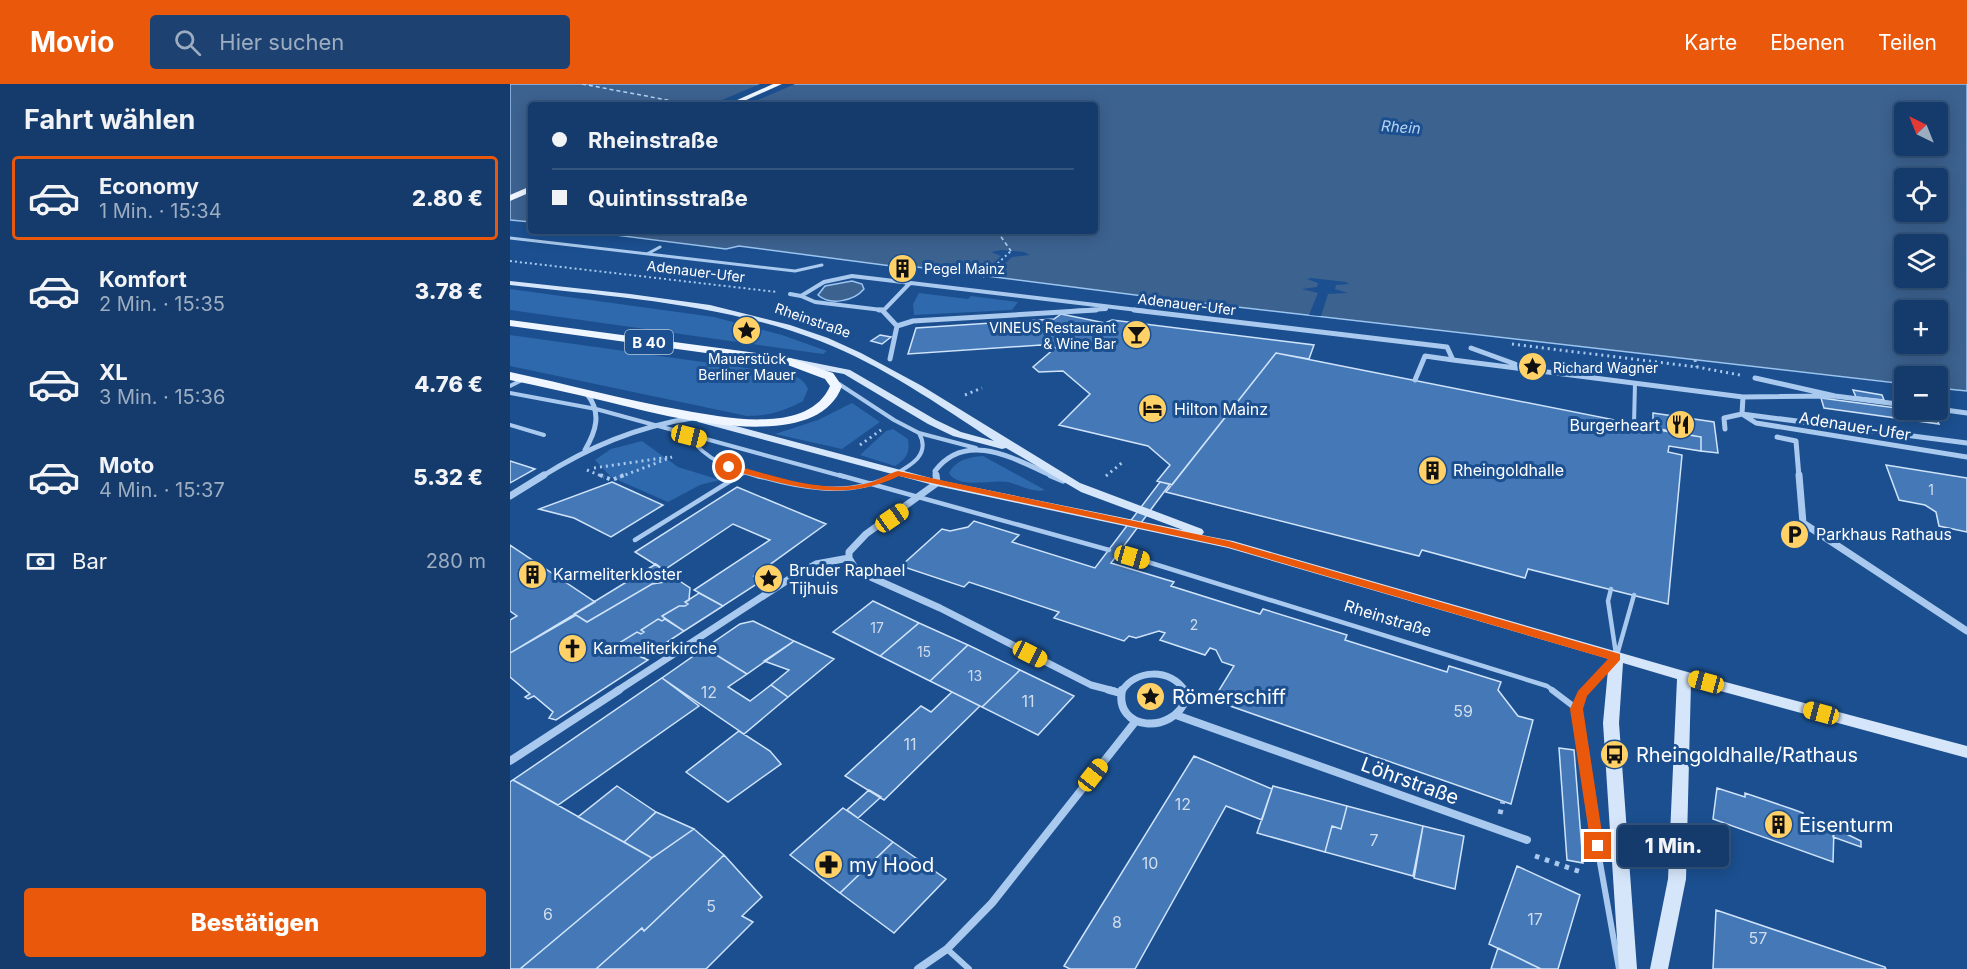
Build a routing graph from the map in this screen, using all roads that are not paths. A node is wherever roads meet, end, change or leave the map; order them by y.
1 (779, 84) edge
2 (736, 102) edge
3 (528, 190) edge
4 (510, 198) edge
5 (510, 238) edge
6 (660, 247) dead end
7 (647, 254) junction
8 (822, 265) dead end
9 (510, 283) edge
10 (910, 283) junction
11 (789, 294) road end
12 (801, 296) junction
13 (1122, 308) junction
14 (882, 310) junction
15 (510, 323) edge
16 (897, 326) junction
17 (1471, 348) dead end
18 (890, 359) dead end
19 (1453, 360) junction
20 (787, 361) junction
21 (1524, 368) junction
22 (510, 376) edge
23 (1755, 378) road end
24 (525, 379) junction
25 (1415, 380) dead end
26 (834, 381) junction
27 (1635, 383) junction
28 (510, 386) edge
29 (585, 392) junction
30 (510, 393) edge
31 (1834, 396) junction
32 (1743, 397) junction
33 (1894, 404) edge
34 (596, 409) junction
35 (1948, 410) edge
36 (1967, 413) edge
37 (1742, 414) junction
38 (690, 416) junction
39 (654, 424) junction
40 (1634, 424) dead end
41 (510, 425) edge
42 (1725, 429) dead end
43 (919, 433) junction
44 (544, 435) dead end
45 (689, 436) junction
46 (1777, 437) dead end
47 (1967, 442) edge
48 (976, 448) junction
49 (1012, 449) junction
50 (585, 450) junction
51 (1967, 457) edge
52 (745, 472) junction
53 (898, 473) junction
54 (938, 483) junction
55 (1071, 483) junction
56 (874, 484) junction
57 (510, 496) edge
58 (922, 497) junction
59 (635, 540) dead end
60 (1229, 544) junction
61 (1109, 550) dead end
62 (1119, 553) dead end
63 (849, 558) junction
64 (1611, 589) dead end
65 (1634, 595) dead end
66 (1967, 631) edge
67 (1616, 657) junction
68 (1684, 676) junction
69 (1120, 693) junction
70 (1576, 709) junction
71 (1176, 715) junction
72 (1135, 722) junction
73 (1967, 752) edge
74 (510, 761) edge
75 (1527, 840) road end
76 (947, 949) junction
77 (918, 969) edge
78 (969, 969) edge
79 (1620, 969) edge
80 (1628, 969) edge
81 (1659, 969) edge

1 - 2 main road
3 - 4 main road
5 - 7 lane
6 - 7 lane
7 - 8 lane
9 - 49 main road, Rheinstraße
10 - 12 street, Adenauer-Ufer
10 - 13 street, Adenauer-Ufer
10 - 14 street
11 - 12 street
12 - 14 street
13 - 16 street
13 - 19 street, Adenauer-Ufer
14 - 16 street
15 - 20 main road, Rheinstraße / B 40
16 - 18 street
17 - 21 street, Adenauer-Ufer
19 - 21 street, Adenauer-Ufer
19 - 25 street, Adenauer-Ufer
20 - 26 main road, Rheinstraße / B 40
20 - 49 main road
21 - 27 street, Adenauer-Ufer
22 - 24 main road, Rheinstraße
23 - 31 street, Adenauer-Ufer
24 - 28 lane
24 - 29 main road, Rheinstraße
26 - 38 main road, Rheinstraße
26 - 43 lane, Rheinstraße
27 - 32 street, Adenauer-Ufer
27 - 40 lane
29 - 34 street
29 - 38 main road, Rheinstraße
30 - 34 lane
31 - 32 street, Adenauer-Ufer
31 - 33 street, Adenauer-Ufer
32 - 37 street
34 - 39 lane
34 - 50 street
35 - 36 street
37 - 42 street
37 - 47 street, Adenauer-Ufer
37 - 51 street, Adenauer-Ufer
38 - 39 street
38 - 53 main road, Rheinstraße
39 - 45 lane
39 - 50 street
41 - 44 lane
43 - 48 lane, Rheinstraße
43 - 53 lane
45 - 52 lane
45 - 56 lane
46 - 66 street
48 - 54 street
48 - 55 street, Rheinstraße
49 - 55 main road, Rheinstraße
50 - 57 street
52 - 56 lane
52 - 59 lane
53 - 54 main road, Rheinstraße
53 - 56 lane
54 - 58 street
54 - 60 main road, Rheinstraße
55 - 60 main road, Rheinstraße
56 - 58 lane
58 - 61 lane
58 - 63 street
60 - 67 main road, Rheinstraße
62 - 70 lane, Rheinstraße
63 - 69 street
63 - 74 street
64 - 67 lane
65 - 67 lane
67 - 68 main road, Rheinstraße
67 - 70 lane
67 - 80 main road
68 - 73 main road, Rheinstraße
68 - 81 main road
69 - 71 street
69 - 72 street
70 - 79 lane
71 - 72 street
71 - 75 street, Löhrstraße
72 - 76 street
76 - 77 street
76 - 78 lane

